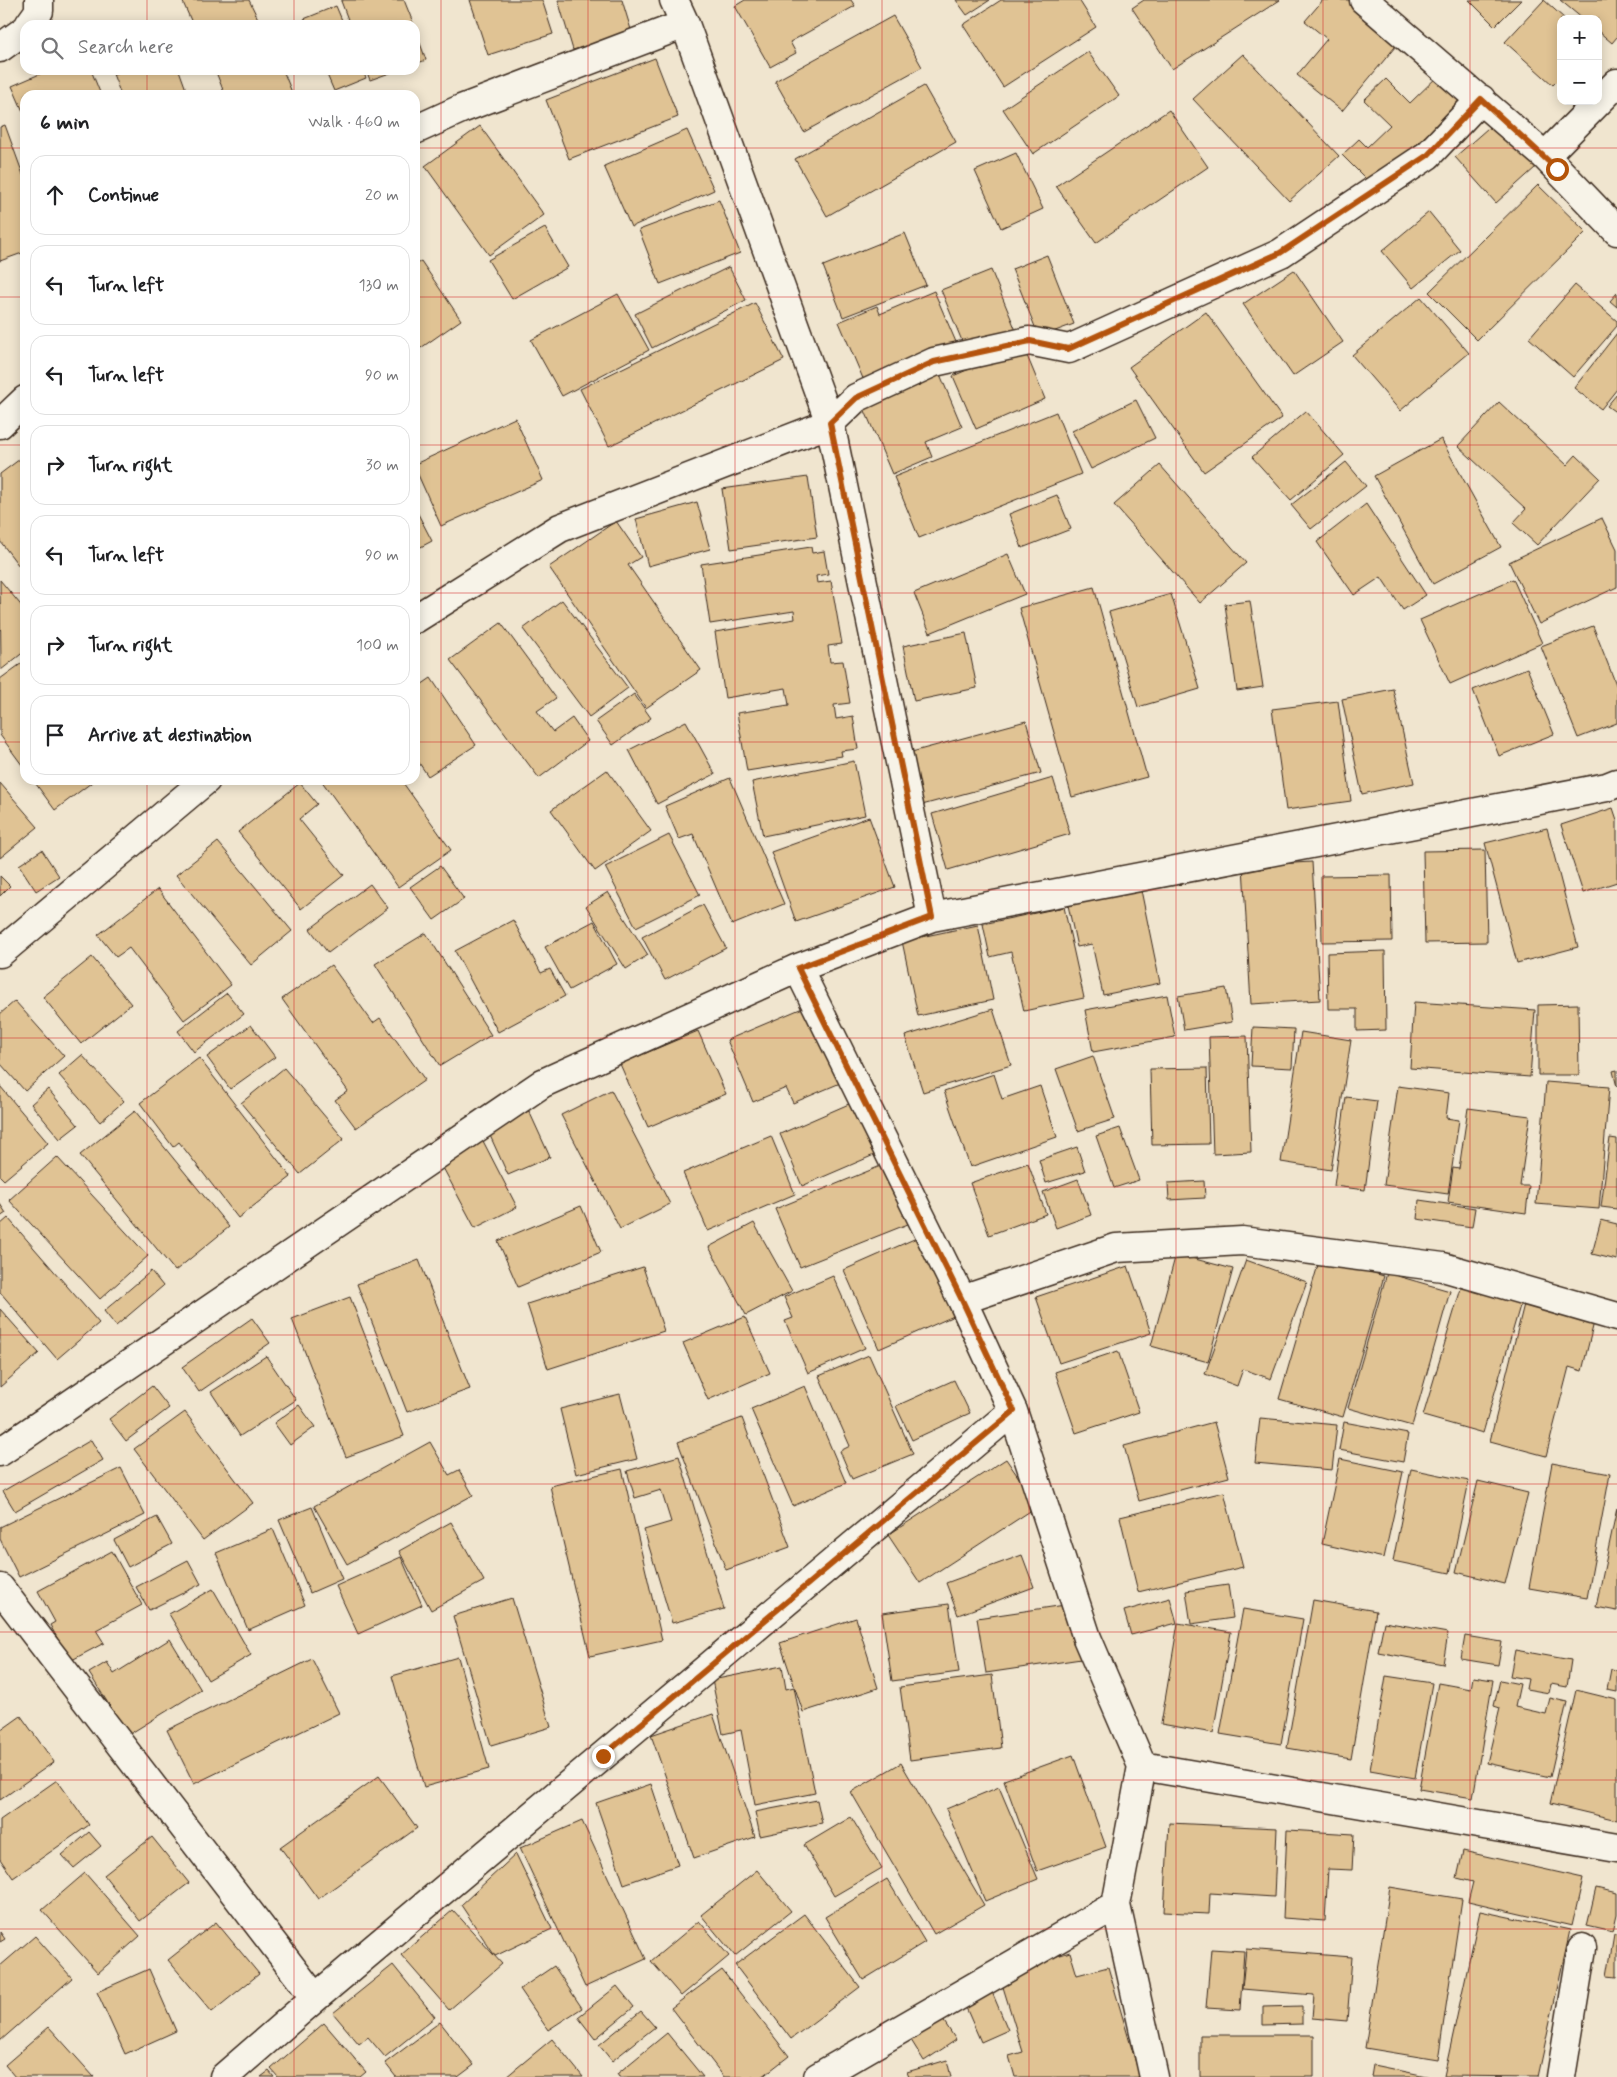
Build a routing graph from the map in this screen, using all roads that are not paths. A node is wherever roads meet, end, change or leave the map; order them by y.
1 (39, 0) edge
2 (1364, 0) edge
3 (679, 12) edge
4 (33, 20) edge
5 (20, 34) edge
6 (0, 48) edge
7 (1617, 83) edge
8 (1481, 99) junction
9 (420, 128) edge
10 (1545, 156) junction
11 (1617, 231) edge
12 (20, 405) edge
13 (830, 423) junction
14 (0, 424) edge
15 (420, 616) edge
16 (1617, 783) edge
17 (200, 785) edge
18 (932, 917) junction
19 (0, 953) edge
20 (798, 968) junction
21 (962, 1300) junction
22 (1617, 1318) edge
23 (1014, 1411) junction
24 (0, 1452) edge
25 (0, 1588) edge
26 (1142, 1766) junction
27 (1617, 1848) edge
28 (1116, 1905) junction
29 (1582, 1948) dead end
30 (315, 1998) junction
31 (224, 2077) edge
32 (818, 2077) edge
33 (1154, 2077) edge
34 (1561, 2077) edge

1 - 4 street
2 - 8 street
3 - 9 street
3 - 13 street
5 - 6 street
7 - 10 street
8 - 10 street
8 - 13 street
10 - 11 street
12 - 14 street
13 - 15 street
13 - 18 street
16 - 18 street
17 - 19 street
18 - 20 street
20 - 21 street
20 - 24 street
21 - 22 street
21 - 23 street
23 - 26 street
23 - 30 street
25 - 30 street
26 - 27 street
26 - 28 street
28 - 32 street
28 - 33 street
29 - 34 street
30 - 31 street

